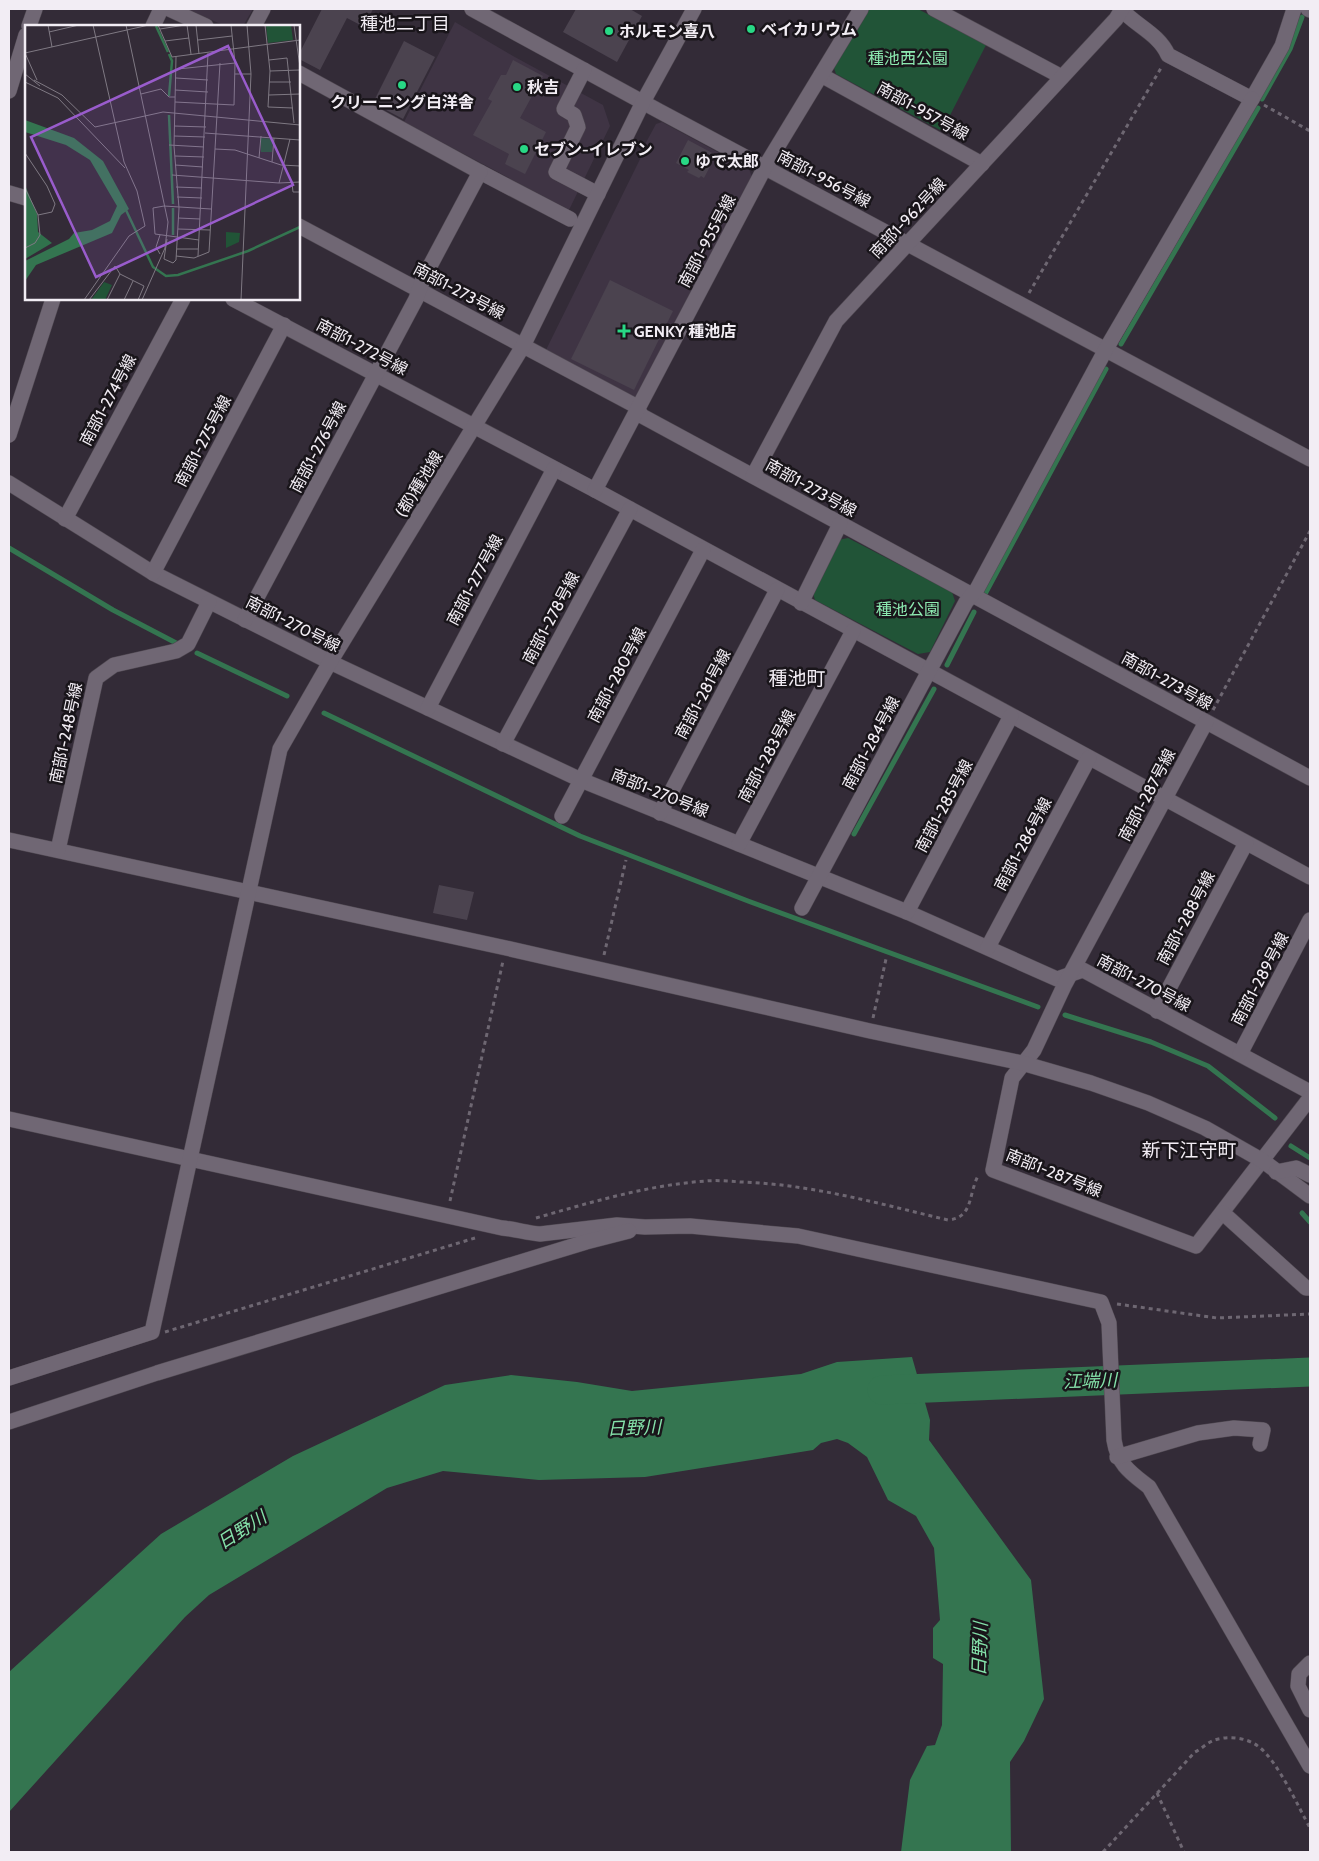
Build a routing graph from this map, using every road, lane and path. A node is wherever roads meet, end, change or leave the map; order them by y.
1 (34, 9) edge
2 (161, 9) edge
3 (169, 9) edge
4 (263, 9) edge
5 (472, 9) edge
6 (694, 9) edge
7 (861, 9) edge
8 (934, 9) edge
9 (1122, 9) edge
10 (1294, 9) edge
11 (29, 25) edge
12 (153, 25) edge
13 (204, 25) edge
14 (255, 25) edge
15 (25, 38) edge
16 (1168, 54) junction
17 (584, 70) junction
18 (300, 74) edge
19 (821, 75) junction
20 (1062, 77) junction
21 (9, 91) edge
22 (1252, 99) junction
23 (643, 102) junction
24 (1310, 131) edge
25 (982, 164) junction
26 (766, 167) junction
27 (480, 172) junction
28 (9, 192) edge
29 (598, 194) junction
30 (25, 198) edge
31 (570, 219) dead end
32 (300, 227) edge
33 (908, 244) junction
34 (420, 290) junction
35 (53, 300) edge
36 (181, 300) edge
37 (235, 300) edge
38 (1022, 304) junction
39 (284, 326) junction
40 (523, 346) junction
41 (1106, 349) junction
42 (376, 374) junction
43 (636, 412) junction
44 (474, 427) junction
45 (9, 435) edge
46 (1310, 459) edge
47 (554, 469) junction
48 (753, 476) junction
49 (9, 483) edge
50 (595, 490) junction
51 (630, 509) junction
52 (65, 519) junction
53 (840, 524) junction
54 (1310, 530) edge
55 (703, 550) junction
56 (153, 573) junction
57 (777, 590) junction
58 (972, 595) junction
59 (209, 602) junction
60 (801, 603) junction
61 (245, 620) junction
62 (853, 631) junction
63 (330, 662) junction
64 (929, 672) junction
65 (428, 708) junction
66 (1011, 716) junction
67 (1206, 722) junction
68 (503, 744) junction
69 (1089, 758) junction
70 (1310, 778) edge
71 (581, 780) junction
72 (1166, 798) junction
73 (660, 813) junction
74 (562, 816) dead end
75 (9, 840) edge
76 (1246, 842) junction
77 (739, 844) junction
78 (58, 850) junction
79 (626, 860) dead end
80 (819, 877) junction
81 (1310, 877) edge
82 (248, 891) junction
83 (802, 908) dead end
84 (907, 912) junction
85 (1310, 920) edge
86 (988, 947) junction
87 (506, 948) junction
88 (886, 959) dead end
89 (600, 970) junction
90 (1071, 974) junction
91 (1157, 1011) junction
92 (870, 1031) junction
93 (1240, 1054) junction
94 (1022, 1063) junction
95 (1310, 1092) edge
96 (1310, 1098) edge
97 (9, 1119) edge
98 (190, 1158) junction
99 (1263, 1161) junction
100 (1276, 1172) junction
101 (1310, 1175) edge
102 (1310, 1196) edge
103 (1223, 1213) junction
104 (446, 1216) junction
105 (645, 1228) junction
106 (1310, 1288) edge
107 (1101, 1302) junction
108 (1310, 1314) edge
109 (9, 1378) edge
110 (9, 1422) edge
111 (1260, 1444) dead end
112 (1117, 1456) junction
113 (1310, 1663) edge
114 (1310, 1710) edge
115 (1310, 1766) edge
116 (1157, 1793) junction
117 (1310, 1828) edge
118 (1103, 1852) edge
119 (1184, 1852) edge

1 - 11 street
2 - 12 street
3 - 13 street
4 - 14 street
5 - 17 street, 南部1-956号線
6 - 23 street, (都)種池線
7 - 19 street, 南部1-955号線
8 - 20 street
9 - 16 street
9 - 20 street, 南部1-962号線
10 - 22 street, 南部1-284号線
15 - 21 street
16 - 22 street
16 - 38 path
17 - 23 street, 南部1-956号線
17 - 29 street
18 - 27 street
19 - 25 street, 南部1-957号線
19 - 26 street, 南部1-955号線
20 - 25 street, 南部1-962号線
22 - 24 path
22 - 41 street, 南部1-284号線
23 - 26 street, 南部1-956号線
23 - 29 street, (都)種池線
25 - 33 street, 南部1-962号線
26 - 33 street, 南部1-956号線
26 - 43 street, 南部1-955号線
27 - 31 street
27 - 34 street, 南部1-276号線
28 - 30 street
29 - 40 street, (都)種池線
32 - 34 street, 南部1-273号線
33 - 38 street, 南部1-956号線
33 - 48 street, 南部1-962号線
34 - 40 street, 南部1-273号線
34 - 42 street, 南部1-276号線
35 - 45 street
36 - 52 street, 南部1-274号線
37 - 39 street, 南部1-272号線
38 - 41 street, 南部1-956号線
39 - 42 street, 南部1-272号線
39 - 56 street, 南部1-275号線
40 - 43 street, 南部1-273号線
40 - 44 street, (都)種池線
41 - 46 street, 南部1-956号線
41 - 58 street, 南部1-284号線
42 - 44 street, 南部1-272号線
42 - 61 street, 南部1-276号線
43 - 48 street, 南部1-273号線
43 - 50 street, 南部1-955号線
44 - 47 street, 南部1-272号線
44 - 63 street, (都)種池線
47 - 50 street, 南部1-272号線
47 - 65 street, 南部1-277号線
48 - 53 street, 南部1-273号線
49 - 52 street, 南部1-270号線
50 - 51 street, 南部1-272号線
51 - 55 street, 南部1-272号線
51 - 68 street, 南部1-278号線
52 - 56 street, 南部1-270号線
53 - 58 street, 南部1-273号線
53 - 60 street
54 - 67 path
55 - 57 street, 南部1-272号線
55 - 71 street, 南部1-280号線
56 - 59 street, 南部1-270号線
57 - 60 street, 南部1-272号線
57 - 73 street, 南部1-281号線
58 - 64 street, 南部1-284号線
58 - 67 street, 南部1-273号線
59 - 61 street, 南部1-270号線
59 - 78 street, 南部1-248号線
60 - 62 street, 南部1-272号線
61 - 63 street, 南部1-270号線
62 - 64 street, 南部1-272号線
62 - 77 street, 南部1-283号線
63 - 65 street, 南部1-270号線
63 - 82 street, (都)種池線
64 - 66 street, 南部1-272号線
64 - 80 street, 南部1-284号線
65 - 68 street, 南部1-270号線
66 - 69 street, 南部1-272号線
66 - 84 street, 南部1-285号線
67 - 70 street, 南部1-273号線
67 - 72 street, 南部1-287号線
68 - 71 street, 南部1-270号線
69 - 72 street, 南部1-272号線
69 - 86 street, 南部1-286号線
71 - 73 street, 南部1-270号線
71 - 74 street, 南部1-280号線
72 - 76 street, 南部1-272号線
72 - 90 street, 南部1-287号線
73 - 77 street, 南部1-270号線
75 - 78 street
76 - 81 street, 南部1-272号線
76 - 91 street, 南部1-288号線
77 - 80 street, 南部1-270号線
78 - 82 street
79 - 89 path
80 - 83 street, 南部1-284号線
80 - 84 street, 南部1-270号線
82 - 87 street
82 - 98 street, (都)種池線
84 - 86 street, 南部1-270号線
85 - 93 street, 南部1-289号線
86 - 90 street, 南部1-270号線
87 - 89 street
87 - 104 path
88 - 92 path
89 - 92 street
90 - 91 street, 南部1-270号線
90 - 94 street, 南部1-287号線
91 - 93 street, 南部1-270号線
92 - 94 street
93 - 95 street, 南部1-270号線
94 - 99 street
94 - 103 street, 南部1-287号線
96 - 99 street, 南部1-287号線
97 - 98 street
98 - 104 street
98 - 109 street, (都)種池線
99 - 100 street
99 - 103 street, 南部1-287号線
100 - 101 street
100 - 102 street
103 - 106 street
104 - 105 street
105 - 107 street
105 - 110 street
107 - 108 path
107 - 112 street
111 - 112 street
112 - 115 street
113 - 114 street
116 - 117 path
116 - 118 path
116 - 119 path

